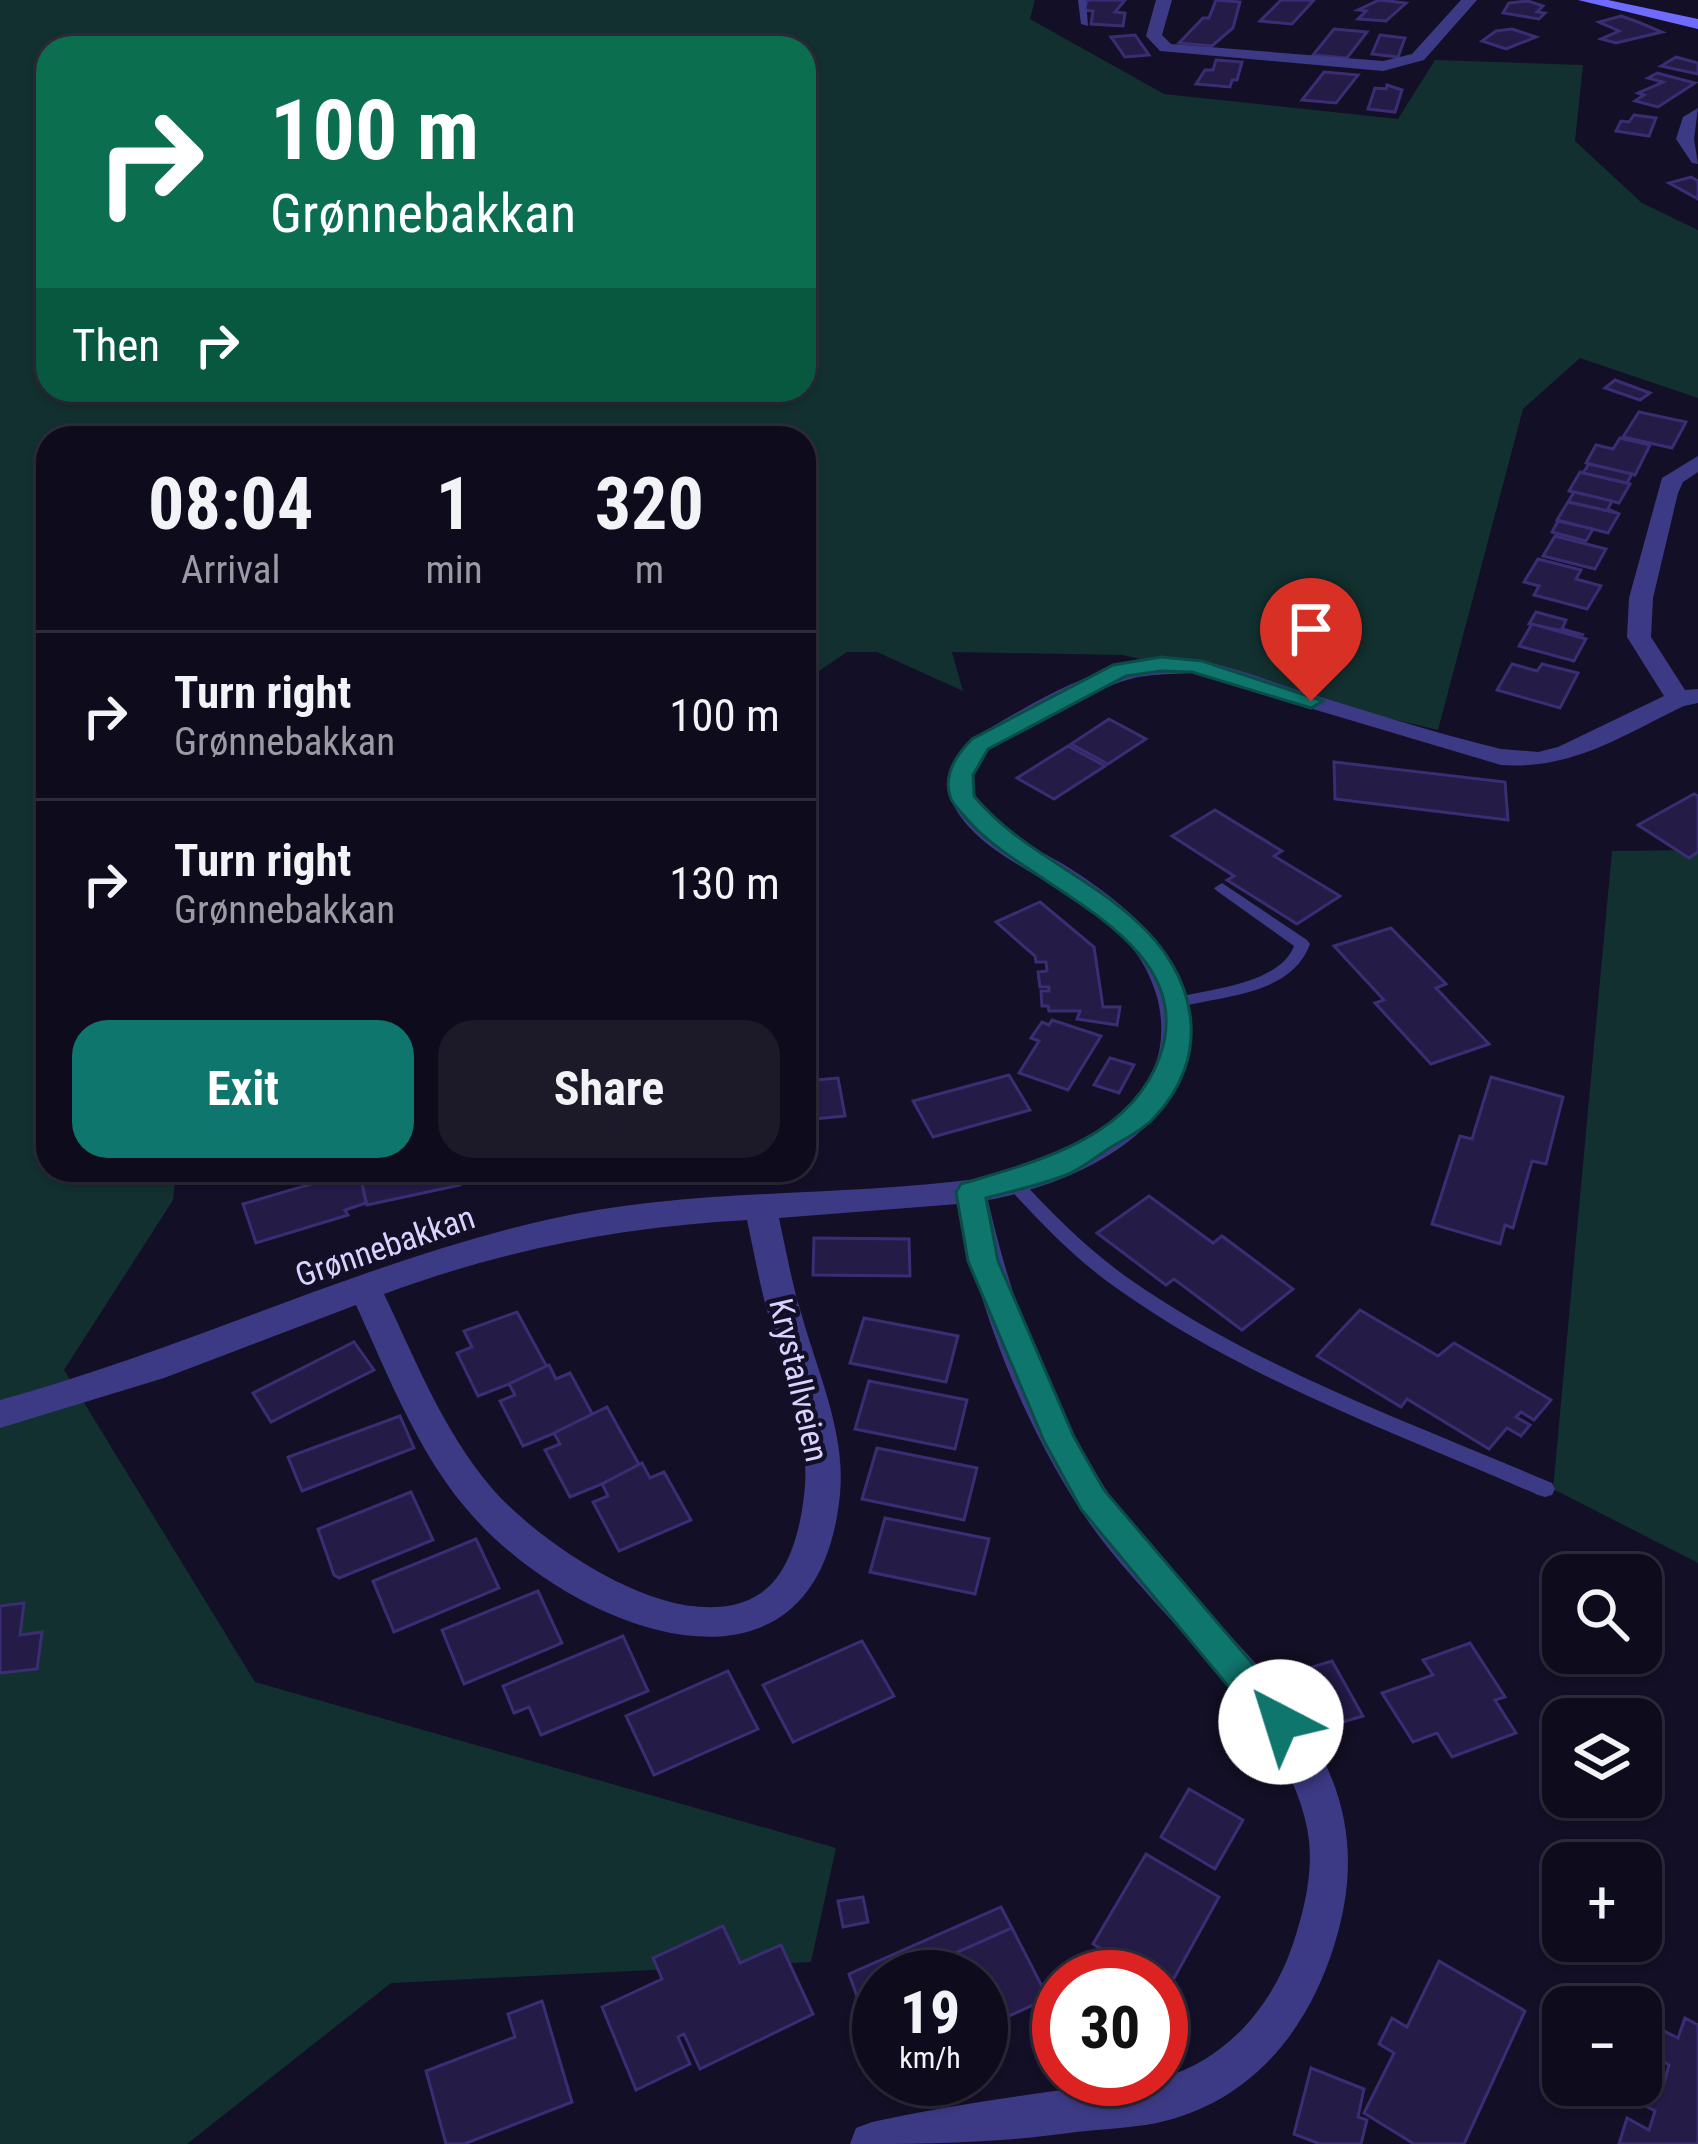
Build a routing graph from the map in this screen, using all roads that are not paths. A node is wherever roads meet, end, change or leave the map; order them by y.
1 (1082, 0) edge
2 (1164, 0) edge
3 (1469, 0) edge
4 (1586, 0) edge
5 (1085, 24) dead end
6 (1698, 24) edge
7 (1698, 113) edge
8 (1698, 159) edge
9 (1698, 464) edge
10 (1688, 697) edge
11 (1222, 888) dead end
12 (1176, 1003) junction
13 (1013, 1182) junction
14 (971, 1192) junction
15 (761, 1209) junction
16 (364, 1287) junction
17 (0, 1414) edge
18 (1545, 1489) dead end
19 (872, 2144) edge

1 - 5 lane
2 - 3 street
4 - 6 street
7 - 8 street
9 - 10 street
10 - 12 street
11 - 12 lane
12 - 13 street, Grønnebakkan
13 - 14 street, Grønnebakkan
13 - 18 lane
14 - 15 street, Grønnebakkan
14 - 19 street
15 - 16 street, Grønnebakkan
15 - 16 street, Krystallveien
16 - 17 street, Grønnebakkan

